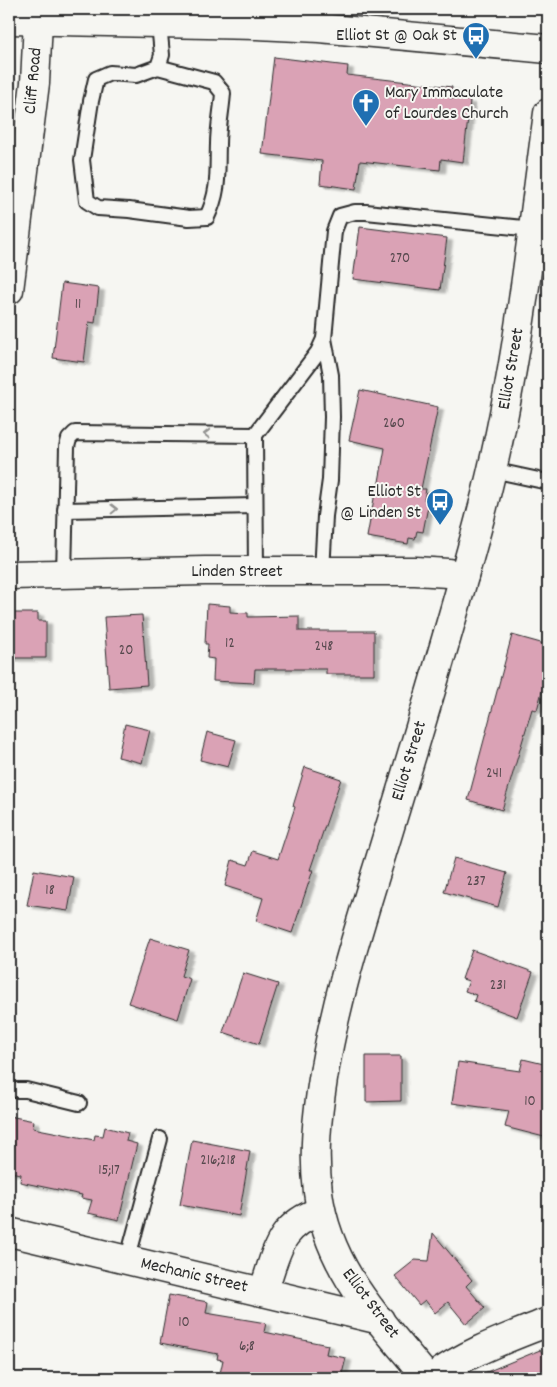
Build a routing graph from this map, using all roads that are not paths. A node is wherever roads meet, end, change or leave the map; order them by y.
1 (107, 15) edge
2 (9, 20) edge
3 (38, 21) junction
4 (159, 23) junction
5 (548, 49) edge
6 (158, 67) junction
7 (548, 113) edge
8 (532, 229) junction
9 (9, 290) edge
10 (324, 339) junction
11 (255, 435) junction
12 (492, 470) junction
13 (548, 482) edge
14 (255, 506) junction
15 (65, 510) junction
16 (256, 572) junction
17 (322, 572) junction
18 (64, 574) junction
19 (9, 575) edge
20 (464, 576) junction
21 (9, 1090) edge
22 (79, 1103) dead end
23 (160, 1139) dead end
24 (321, 1211) junction
25 (9, 1232) edge
26 (127, 1260) junction
27 (262, 1292) junction
28 (380, 1320) junction
29 (548, 1322) edge
30 (427, 1378) edge
31 (432, 1378) edge

1 - 3 street
1 - 4 street
2 - 3 street
3 - 9 street, Cliff Road
4 - 5 street
4 - 6 lane
6 - 6 lane
7 - 8 street, Elliot Street
8 - 10 lane
8 - 12 street, Elliot Street
10 - 11 lane
10 - 17 lane
11 - 14 lane
11 -> 15 lane
12 - 13 lane
12 - 20 street, Elliot Street
15 -> 14 lane
14 - 16 lane
15 - 18 lane
16 - 17 street, Linden Street
16 - 18 street, Linden Street
17 - 20 street, Linden Street
18 - 19 street, Linden Street
20 - 24 street, Elliot Street
21 - 22 lane
23 - 26 lane
24 - 27 street
24 - 28 street, Elliot Street
25 - 26 street, Mechanic Street
26 - 27 street, Mechanic Street
27 - 28 street, Mechanic Street
28 - 30 street, Elliot Street
29 - 31 street

